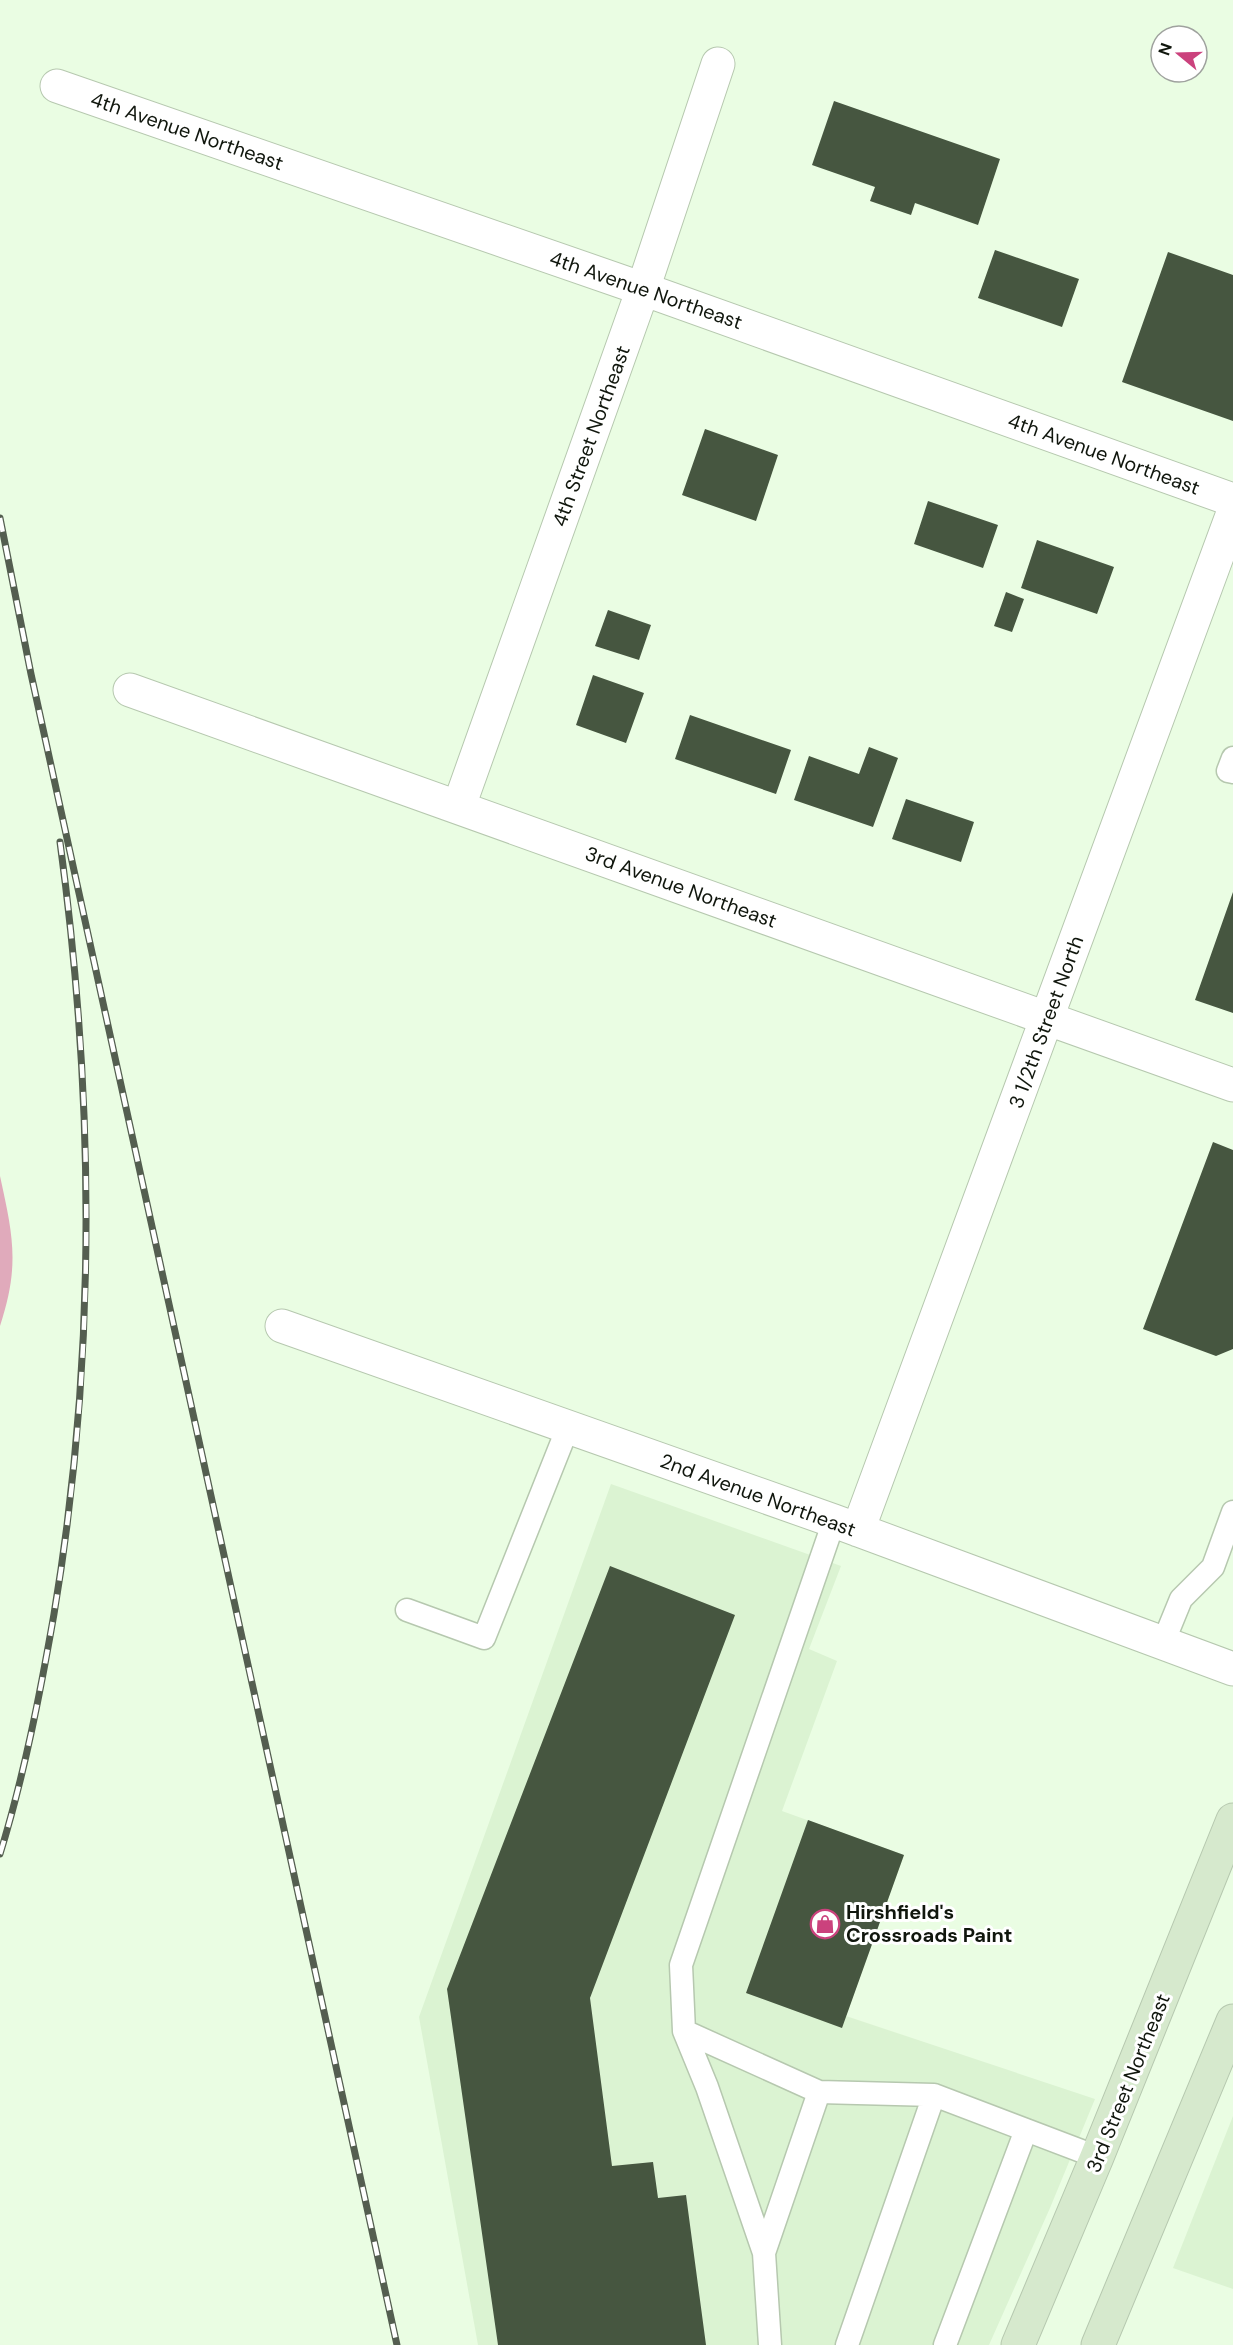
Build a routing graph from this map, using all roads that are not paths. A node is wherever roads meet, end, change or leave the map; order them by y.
1 (718, 63) dead end
2 (57, 86) dead end
3 (643, 289) junction
4 (1233, 500) edge
5 (1233, 513) edge
6 (130, 690) dead end
7 (1233, 758) edge
8 (1233, 772) edge
9 (459, 806) junction
10 (1047, 1020) junction
11 (1233, 1085) edge
12 (282, 1326) dead end
13 (568, 1427) junction
14 (1233, 1512) edge
15 (846, 1526) junction
16 (406, 1610) dead end
17 (1163, 1643) junction
18 (1233, 1669) edge
19 (1233, 1820) edge
20 (1233, 2021) edge
21 (684, 2031) junction
22 (819, 2091) junction
23 (934, 2095) junction
24 (1026, 2130) junction
25 (1097, 2157) junction
26 (764, 2253) junction
27 (770, 2345) edge
28 (847, 2345) edge
29 (945, 2345) edge
30 (1018, 2345) edge
31 (1098, 2345) edge

1 - 3 street, 4th Street Northeast
2 - 3 street, 4th Avenue Northeast
3 - 4 street, 4th Avenue Northeast
3 - 9 street, 4th Street Northeast
5 - 10 street, 3 1/2th Street North
6 - 9 street, 3rd Avenue Northeast
7 - 8 lane
9 - 10 street, 3rd Avenue Northeast
10 - 11 street, 3rd Avenue Northeast
10 - 15 street, 3 1/2th Street North
12 - 13 street, 2nd Avenue Northeast
13 - 15 street, 2nd Avenue Northeast
13 - 16 lane
14 - 17 lane
15 - 17 street, 2nd Avenue Northeast
15 - 21 lane
17 - 18 street, 2nd Avenue Northeast
19 - 25 main road, 3rd Street Northeast
20 - 31 main road
21 - 22 lane
21 - 26 lane
22 - 23 lane
22 - 26 lane
23 - 24 lane
23 - 28 lane
24 - 25 lane
24 - 29 lane
25 - 30 main road, 3rd Street Northeast
26 - 27 lane

